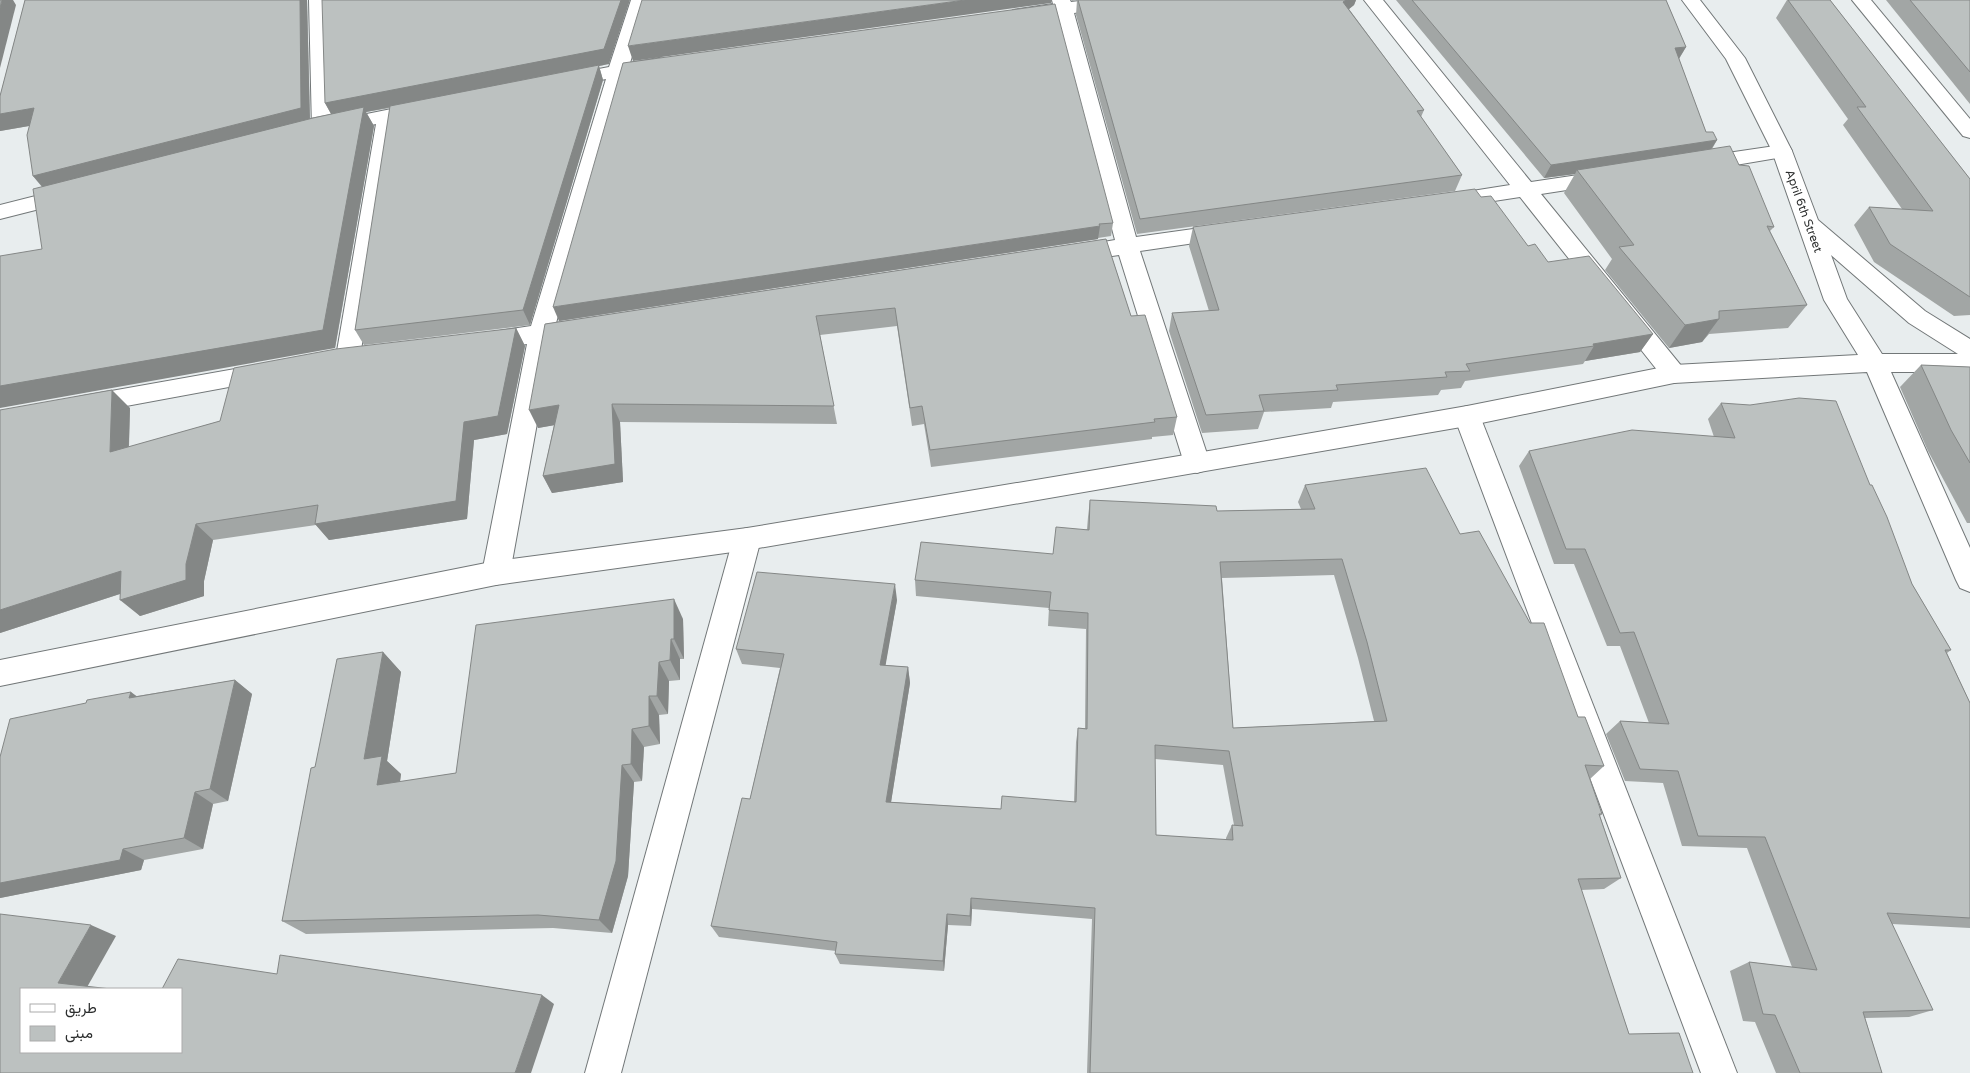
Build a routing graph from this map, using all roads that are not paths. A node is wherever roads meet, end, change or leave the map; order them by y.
1 (318, 0) edge
2 (640, 0) edge
3 (1132, 0) edge
4 (1373, 0) edge
5 (1691, 0) edge
6 (1861, 0) edge
7 (1062, 4) edge
8 (1719, 8) dead end
9 (996, 18) edge
10 (1735, 58) junction
11 (676, 62) edge
12 (618, 70) junction
13 (550, 83) edge
14 (445, 105) edge
15 (387, 116) junction
16 (1970, 132) edge
17 (1782, 151) junction
18 (1674, 168) edge
19 (1625, 175) edge
20 (85, 190) edge
21 (1528, 190) junction
22 (1420, 205) edge
23 (0, 212) edge
24 (1809, 224) junction
25 (1254, 228) edge
26 (1127, 245) junction
27 (1049, 257) edge
28 (600, 325) edge
29 (541, 334) junction
30 (464, 343) edge
31 (1970, 350) edge
32 (348, 358) edge
33 (1875, 363) junction
34 (1970, 363) edge
35 (290, 368) edge
36 (1674, 374) junction
37 (58, 409) edge
38 (1467, 416) junction
39 (1197, 463) junction
40 (747, 538) junction
41 (496, 573) junction
42 (1970, 580) edge
43 (0, 673) edge
44 (603, 1073) edge
45 (1719, 1073) edge

1 - 15 street
2 - 12 street
3 - 7 street
4 - 21 street
5 - 10 street
6 - 16 street
7 - 9 street
7 - 26 street
8 - 10 street
10 - 17 street, April 6th Street
11 - 12 street
12 - 13 street
12 - 29 street
14 - 15 street
15 - 32 street
17 - 18 street
17 - 24 street, April 6th Street
19 - 21 street
20 - 23 street
21 - 22 street
21 - 36 street
24 - 31 street
24 - 33 street, April 6th Street
25 - 26 street
26 - 27 street
26 - 39 street
28 - 29 street
29 - 30 street
29 - 41 street
33 - 34 street
33 - 36 street
33 - 42 street, April 6th Street
35 - 37 street
36 - 38 street
38 - 39 street
38 - 45 street
39 - 40 street
40 - 41 street
40 - 44 street
41 - 43 street

